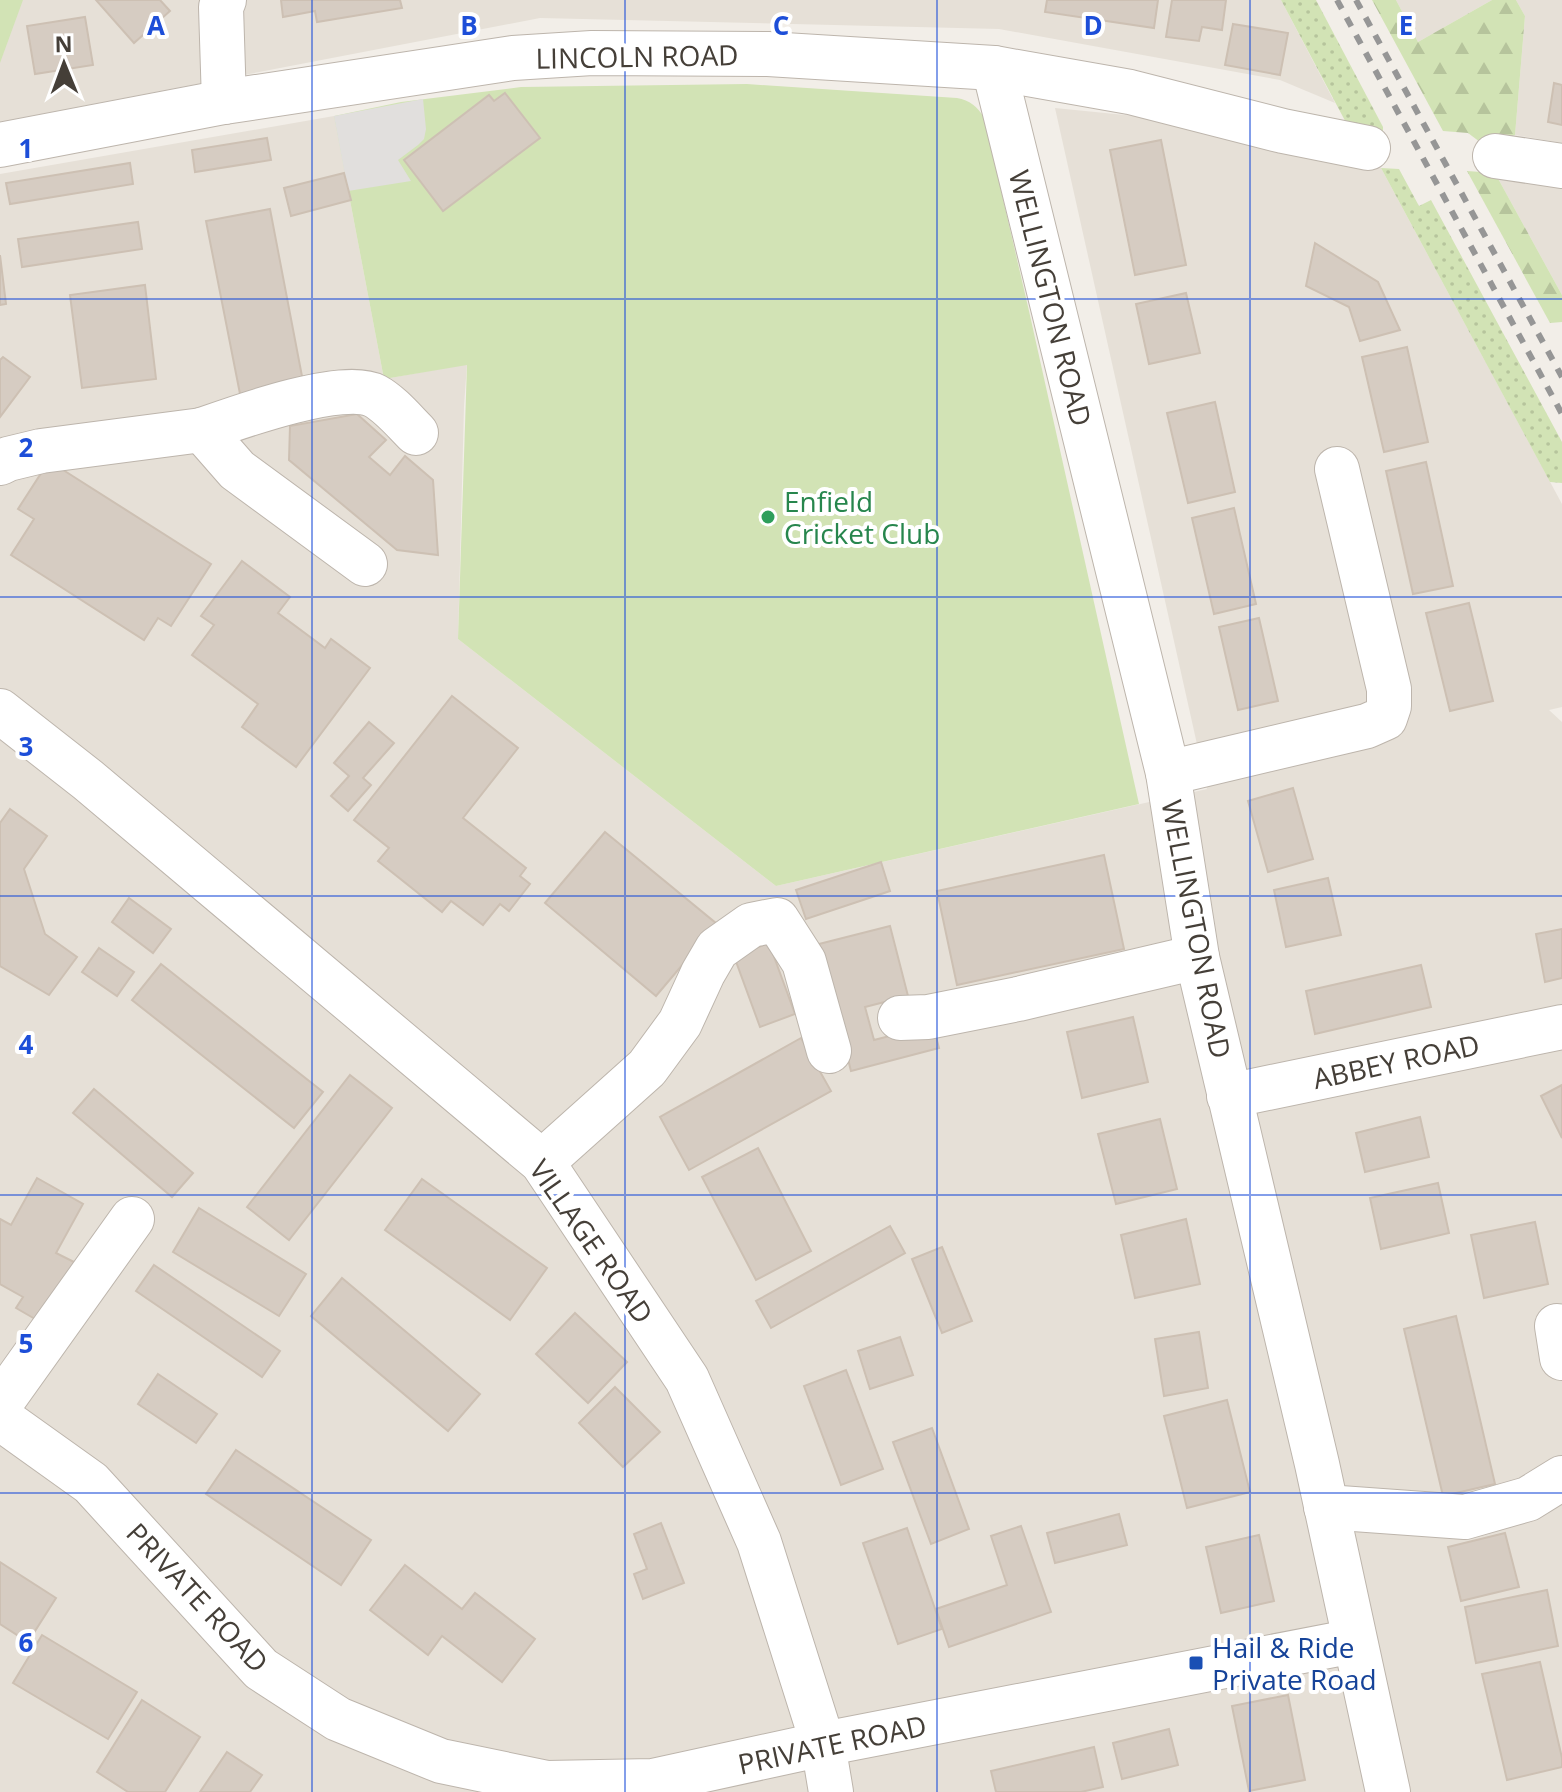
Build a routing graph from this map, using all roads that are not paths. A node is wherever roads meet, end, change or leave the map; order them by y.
1 (224, 0) edge
2 (994, 68) junction
3 (224, 102) junction
4 (0, 145) edge
5 (1368, 148) dead end
6 (1495, 156) dead end
7 (1562, 166) edge
8 (202, 430) junction
9 (416, 433) dead end
10 (0, 463) edge
11 (1337, 469) dead end
12 (365, 564) dead end
13 (0, 711) edge
14 (1168, 773) junction
15 (1197, 957) junction
16 (900, 1018) dead end
17 (1562, 1027) edge
18 (829, 1051) dead end
19 (1229, 1096) junction
20 (542, 1162) junction
21 (132, 1219) dead end
22 (0, 1404) edge
23 (0, 1418) edge
24 (1562, 1478) edge
25 (1326, 1507) junction
26 (1354, 1641) junction
27 (823, 1744) junction
28 (653, 1787) edge
29 (831, 1792) edge
30 (1388, 1792) edge

1 - 3 street
2 - 3 street, LINCOLN ROAD
2 - 5 street, LINCOLN ROAD
2 - 14 street, WELLINGTON ROAD
3 - 4 street, LINCOLN ROAD
6 - 7 street
8 - 9 street
8 - 10 street
8 - 12 street
11 - 14 street
13 - 20 street, VILLAGE ROAD
14 - 15 street, WELLINGTON ROAD
15 - 16 street
15 - 19 street, WELLINGTON ROAD
17 - 19 street, ABBEY ROAD
18 - 20 street
19 - 25 street, WELLINGTON ROAD
20 - 27 street, VILLAGE ROAD
21 - 22 street
23 - 28 street, PRIVATE ROAD
24 - 25 street
25 - 26 street, WELLINGTON ROAD
26 - 27 street, PRIVATE ROAD
26 - 30 street, WELLINGTON ROAD
27 - 28 street, PRIVATE ROAD
27 - 29 street, VILLAGE ROAD

